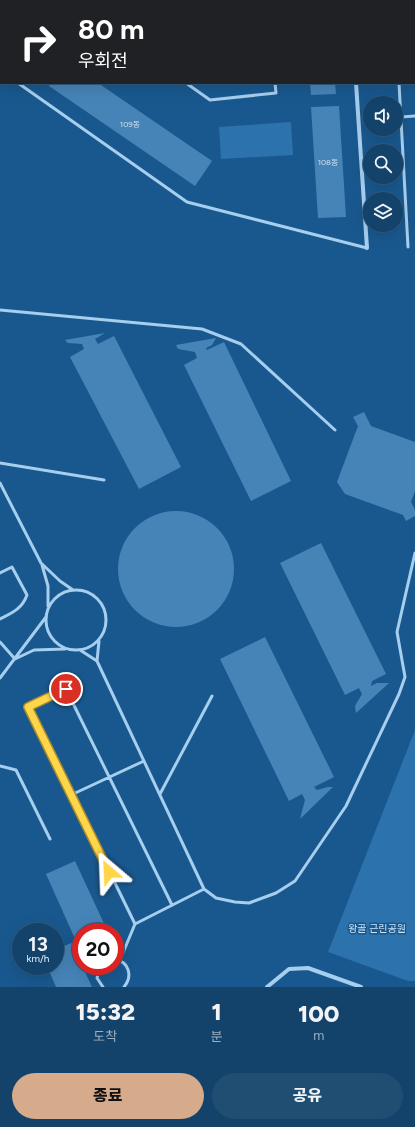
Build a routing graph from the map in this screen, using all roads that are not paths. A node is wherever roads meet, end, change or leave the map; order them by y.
1 (19, 84) edge
2 (187, 84) edge
3 (275, 84) edge
4 (356, 84) edge
5 (399, 84) edge
6 (400, 96) edge
7 (415, 116) edge
8 (403, 117) edge
9 (402, 136) edge
10 (408, 247) dead end
11 (366, 248) joint
12 (0, 310) edge
13 (335, 430) dead end
14 (0, 463) edge
15 (104, 480) dead end
16 (0, 483) edge
17 (415, 553) edge
18 (41, 563) junction
19 (0, 573) edge
20 (73, 590) junction
21 (48, 610) junction
22 (46, 617) junction
23 (0, 619) edge
24 (99, 641) junction
25 (0, 642) edge
26 (67, 649) junction
27 (80, 650) junction
28 (15, 659) junction
29 (97, 661) junction
30 (0, 678) edge
31 (212, 696) dead end
32 (144, 761) junction
33 (0, 766) edge
34 (109, 777) junction
35 (160, 794) junction
36 (71, 795) junction
37 (50, 839) dead end
38 (204, 889) junction
39 (172, 905) junction
40 (135, 924) junction
41 (124, 950) edge
42 (124, 963) edge
43 (98, 975) edge
44 (103, 987) edge
45 (124, 987) edge
46 (267, 987) edge
47 (361, 987) edge

1 - 11 lane
2 - 3 lane
4 - 11 street
5 - 6 lane
7 - 8 lane
9 - 10 lane
12 - 13 lane
14 - 15 lane
16 - 18 lane
17 - 38 lane
18 - 20 lane
18 - 21 lane
19 - 23 lane
20 - 21 lane
20 - 24 lane
21 - 22 lane
22 - 26 lane
22 - 28 lane
24 - 27 lane
24 - 29 lane
25 - 28 lane
26 - 27 lane
26 - 28 lane
27 - 29 lane
28 - 30 lane
29 - 32 lane
31 - 35 lane
32 - 34 lane
32 - 35 lane
33 - 37 lane
34 - 36 lane
34 - 36 lane
34 - 39 lane
35 - 38 lane
36 - 40 lane
38 - 39 lane
39 - 40 lane
40 - 41 lane
42 - 45 lane
43 - 44 lane
46 - 47 street

